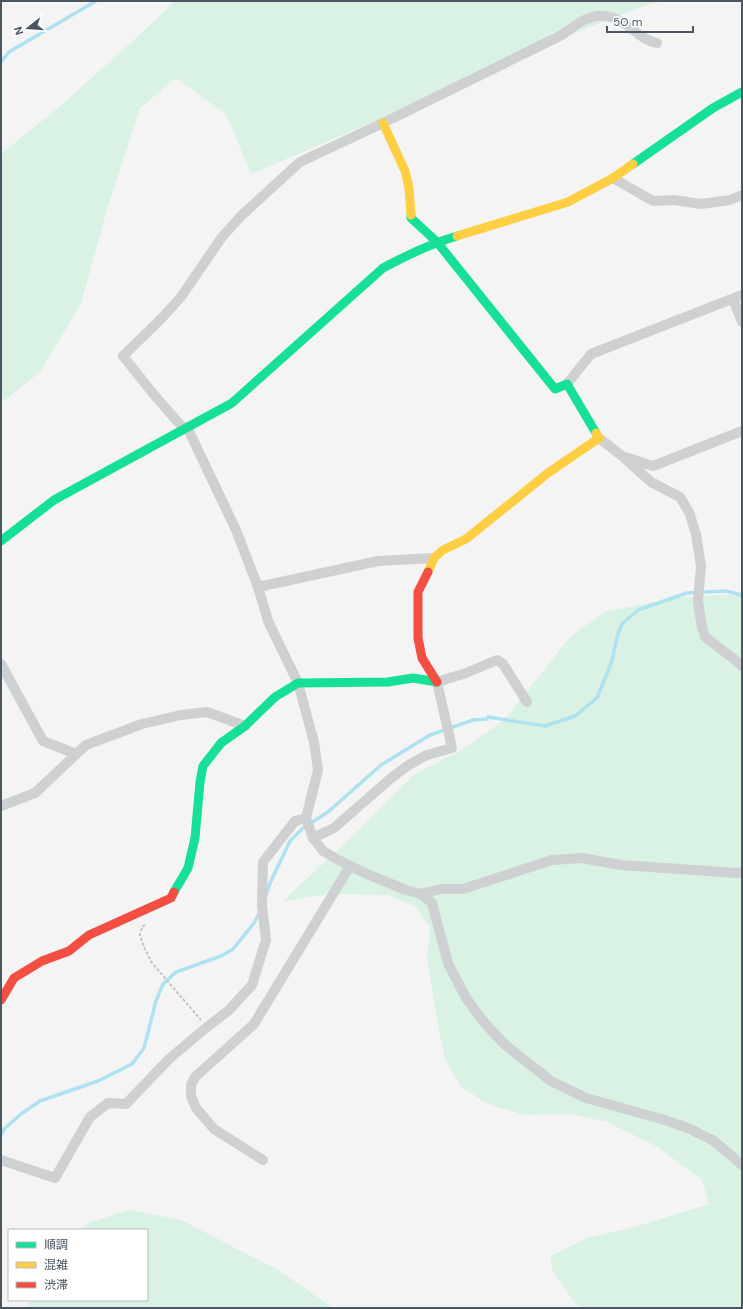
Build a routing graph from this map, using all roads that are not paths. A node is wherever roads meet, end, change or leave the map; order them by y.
1 (657, 43) dead end
2 (742, 92) edge
3 (383, 123) junction
4 (613, 178) junction
5 (742, 195) edge
6 (437, 242) junction
7 (738, 297) edge
8 (742, 322) edge
9 (567, 384) junction
10 (186, 428) junction
11 (742, 431) edge
12 (599, 438) junction
13 (622, 456) junction
14 (1, 541) edge
15 (434, 558) junction
16 (258, 587) junction
17 (1, 664) edge
18 (742, 666) edge
19 (437, 682) junction
20 (298, 683) junction
21 (527, 702) dead end
22 (245, 726) junction
23 (76, 754) junction
24 (1, 806) edge
25 (306, 818) junction
26 (313, 838) junction
27 (350, 866) junction
28 (742, 872) edge
29 (421, 894) junction
30 (1, 1000) edge
31 (1, 1160) edge
32 (263, 1160) dead end
33 (742, 1165) edge

1 - 3 street
2 - 4 street
3 - 6 street
3 - 10 street
4 - 5 street
4 - 6 street
6 - 9 street
6 - 10 street
7 - 8 street
7 - 9 street
9 - 12 street
10 - 14 street
10 - 16 street
11 - 13 street
12 - 13 street
12 - 15 street
13 - 18 street
15 - 16 street
15 - 19 street
16 - 20 street
17 - 23 street
19 - 20 street
19 - 21 street
19 - 26 street
20 - 22 street
20 - 25 street
22 - 23 street
22 - 30 street
23 - 24 street
25 - 26 street
25 - 31 street
26 - 27 street
27 - 29 street
27 - 32 street
28 - 29 street
29 - 33 street

